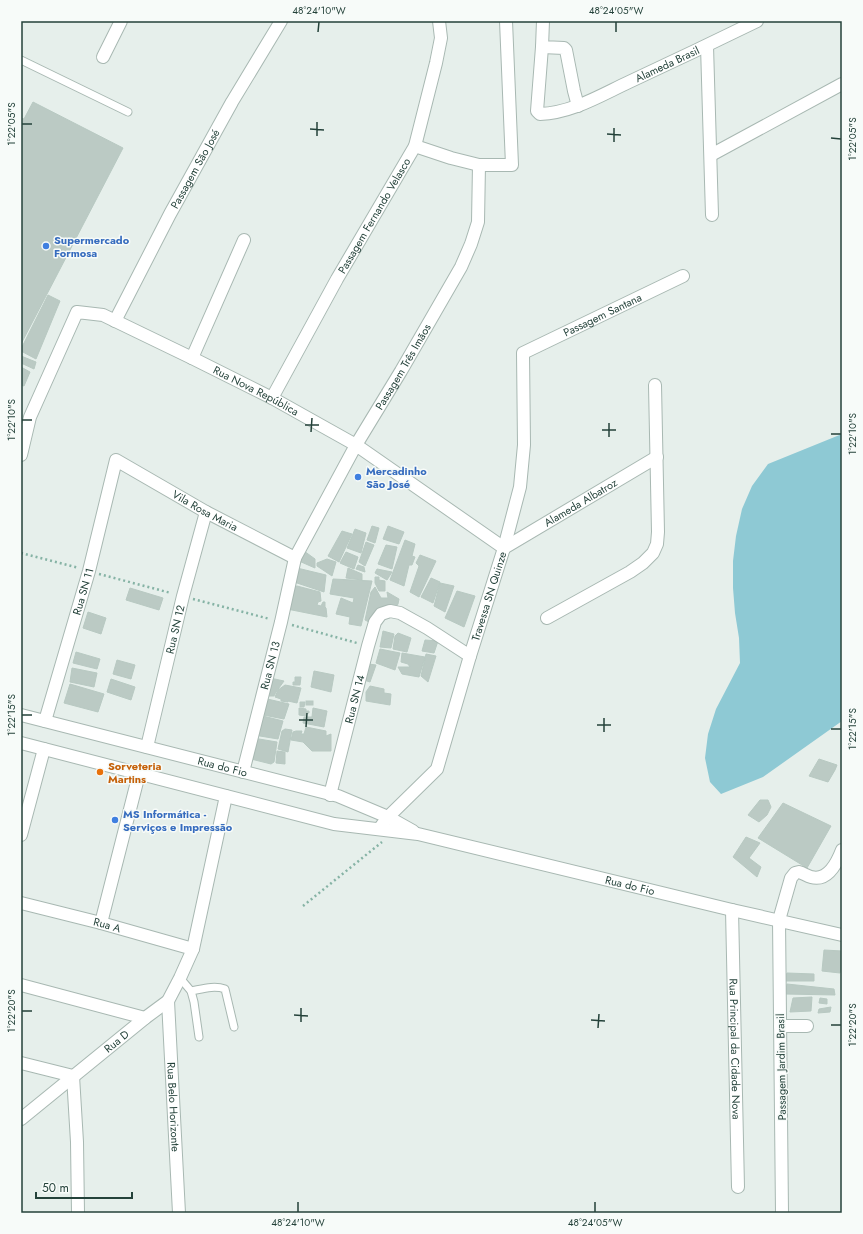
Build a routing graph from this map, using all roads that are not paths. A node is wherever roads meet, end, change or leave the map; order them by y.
1 (121, 21) edge
2 (281, 21) edge
3 (439, 21) edge
4 (506, 21) edge
5 (543, 21) edge
6 (757, 21) edge
7 (707, 46) junction
8 (542, 47) junction
9 (103, 58) dead end
10 (21, 60) edge
11 (842, 84) edge
12 (578, 106) junction
13 (128, 112) dead end
14 (415, 146) junction
15 (711, 155) junction
16 (479, 165) junction
17 (712, 215) dead end
18 (244, 240) dead end
19 (683, 276) dead end
20 (115, 321) junction
21 (522, 353) joint
22 (192, 358) junction
23 (655, 385) dead end
24 (272, 398) junction
25 (26, 414) edge
26 (356, 445) junction
27 (21, 455) edge
28 (657, 457) junction
29 (116, 460) joint
30 (206, 512) junction
31 (504, 548) junction
32 (295, 558) junction
33 (547, 618) dead end
34 (470, 656) junction
35 (21, 715) edge
36 (45, 721) junction
37 (21, 743) edge
38 (147, 747) junction
39 (44, 749) junction
40 (243, 772) junction
41 (139, 774) junction
42 (330, 795) junction
43 (226, 796) junction
44 (388, 817) junction
45 (378, 829) junction
46 (418, 834) junction
47 (21, 835) edge
48 (842, 850) edge
49 (21, 903) edge
50 (732, 910) junction
51 (779, 920) junction
52 (101, 923) junction
53 (842, 935) edge
54 (193, 949) junction
55 (180, 978) junction
56 (21, 985) edge
57 (190, 991) junction
58 (168, 1001) junction
59 (145, 1018) junction
60 (780, 1026) junction
61 (807, 1026) dead end
62 (234, 1027) dead end
63 (199, 1037) dead end
64 (21, 1063) edge
65 (73, 1076) junction
66 (21, 1119) edge
67 (738, 1187) dead end
68 (78, 1213) edge
69 (179, 1213) edge
70 (782, 1213) edge

1 - 9 street
2 - 20 street, Passagem São José
3 - 14 street, Passagem Fernando Velasco
4 - 16 street
5 - 8 street
6 - 7 street, Alameda Brasil
7 - 12 street, Alameda Brasil
7 - 15 street
8 - 12 street
8 - 12 street, Alameda Brasil
10 - 13 lane
11 - 15 street
14 - 16 street
14 - 24 street, Passagem Fernando Velasco
15 - 17 street
16 - 26 street, Passagem Três Imãos
18 - 22 street
19 - 21 street, Passagem Santana
20 - 22 street, Rua Nova República
20 - 25 street, Rua Nova República
21 - 31 street, Travessa SN Quinze
22 - 24 street, Rua Nova República
23 - 28 street
24 - 26 street, Rua Nova República
25 - 27 street
26 - 31 street, Rua Nova República
26 - 32 street, Passagem Três Imãos
28 - 31 street, Alameda Albatroz
28 - 33 street
29 - 30 street, Vila Rosa Maria
29 - 36 street, Rua SN 11
30 - 32 street, Vila Rosa Maria
30 - 38 street, Rua SN 12
31 - 34 street, Travessa SN Quinze
32 - 40 street, Rua SN 13
34 - 42 street, Rua SN 14
34 - 44 street, Travessa SN Quinze
35 - 36 street, Rua do Fio
36 - 38 street, Rua do Fio
37 - 39 street, Rua do Fio
38 - 40 street, Rua do Fio
39 - 41 street, Rua do Fio
39 - 47 street
40 - 42 street, Rua do Fio
41 - 43 street, Rua do Fio
41 - 52 street
42 - 44 street, Rua do Fio
43 - 45 street, Rua do Fio
43 - 54 street
44 - 45 street, Travessa SN Quinze
44 - 46 street, Rua do Fio
45 - 46 street, Rua do Fio
46 - 50 street, Rua do Fio
48 - 51 street, Passagem Jardim Brasil
49 - 52 street, Rua A
50 - 51 street, Rua do Fio
50 - 67 street, Rua Principal da Cidade Nova
51 - 53 street, Rua do Fio
51 - 60 street, Passagem Jardim Brasil
52 - 54 street, Rua A
54 - 55 street, Rua D
55 - 57 lane
55 - 58 street, Rua D
56 - 59 street
57 - 62 lane
57 - 63 lane
58 - 59 street, Rua D
58 - 69 street, Rua Belo Horizonte
59 - 65 street, Rua D
60 - 61 street
60 - 70 street, Passagem Jardim Brasil
64 - 65 street
65 - 66 street, Rua D
65 - 68 street

